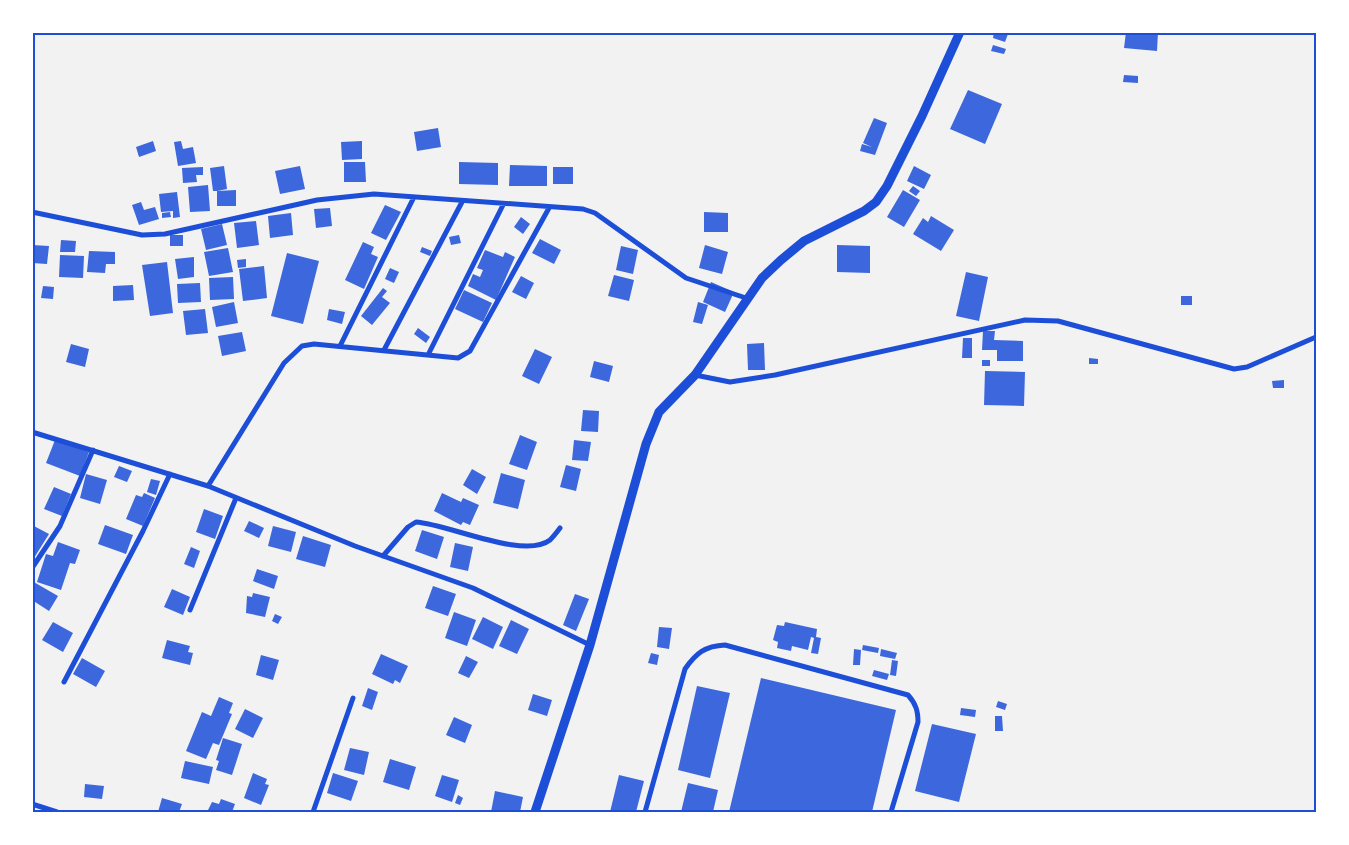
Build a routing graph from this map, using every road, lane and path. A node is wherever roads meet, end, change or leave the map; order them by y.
1 (960, 32) edge
2 (414, 197) junction
3 (462, 202) junction
4 (503, 205) junction
5 (549, 208) junction
6 (32, 212) edge
7 (749, 299) junction
8 (1316, 337) edge
9 (340, 346) junction
10 (384, 350) junction
11 (428, 355) junction
12 (695, 375) junction
13 (32, 432) edge
14 (93, 450) junction
15 (170, 474) junction
16 (208, 486) junction
17 (236, 498) junction
18 (560, 528) dead end
19 (384, 556) junction
20 (32, 568) edge
21 (190, 610) dead end
22 (590, 645) junction
23 (64, 682) dead end
24 (353, 698) dead end
25 (32, 804) edge
26 (57, 812) edge
27 (313, 812) edge
28 (535, 812) edge
29 (645, 812) edge
30 (891, 812) edge

1 - 7 main road
2 - 3 street
2 - 6 street
2 - 9 street
3 - 4 street
3 - 10 street
4 - 5 street
4 - 11 street
5 - 7 street
5 - 11 street
7 - 12 main road
8 - 12 street
9 - 10 street
9 - 16 street
10 - 11 street
12 - 22 main road
13 - 14 street
14 - 15 street
14 - 20 street
15 - 16 street
15 - 23 street
16 - 17 street
17 - 19 street
17 - 21 street
18 - 19 street
19 - 22 street
22 - 28 main road
24 - 27 street
25 - 26 street
29 - 30 street

